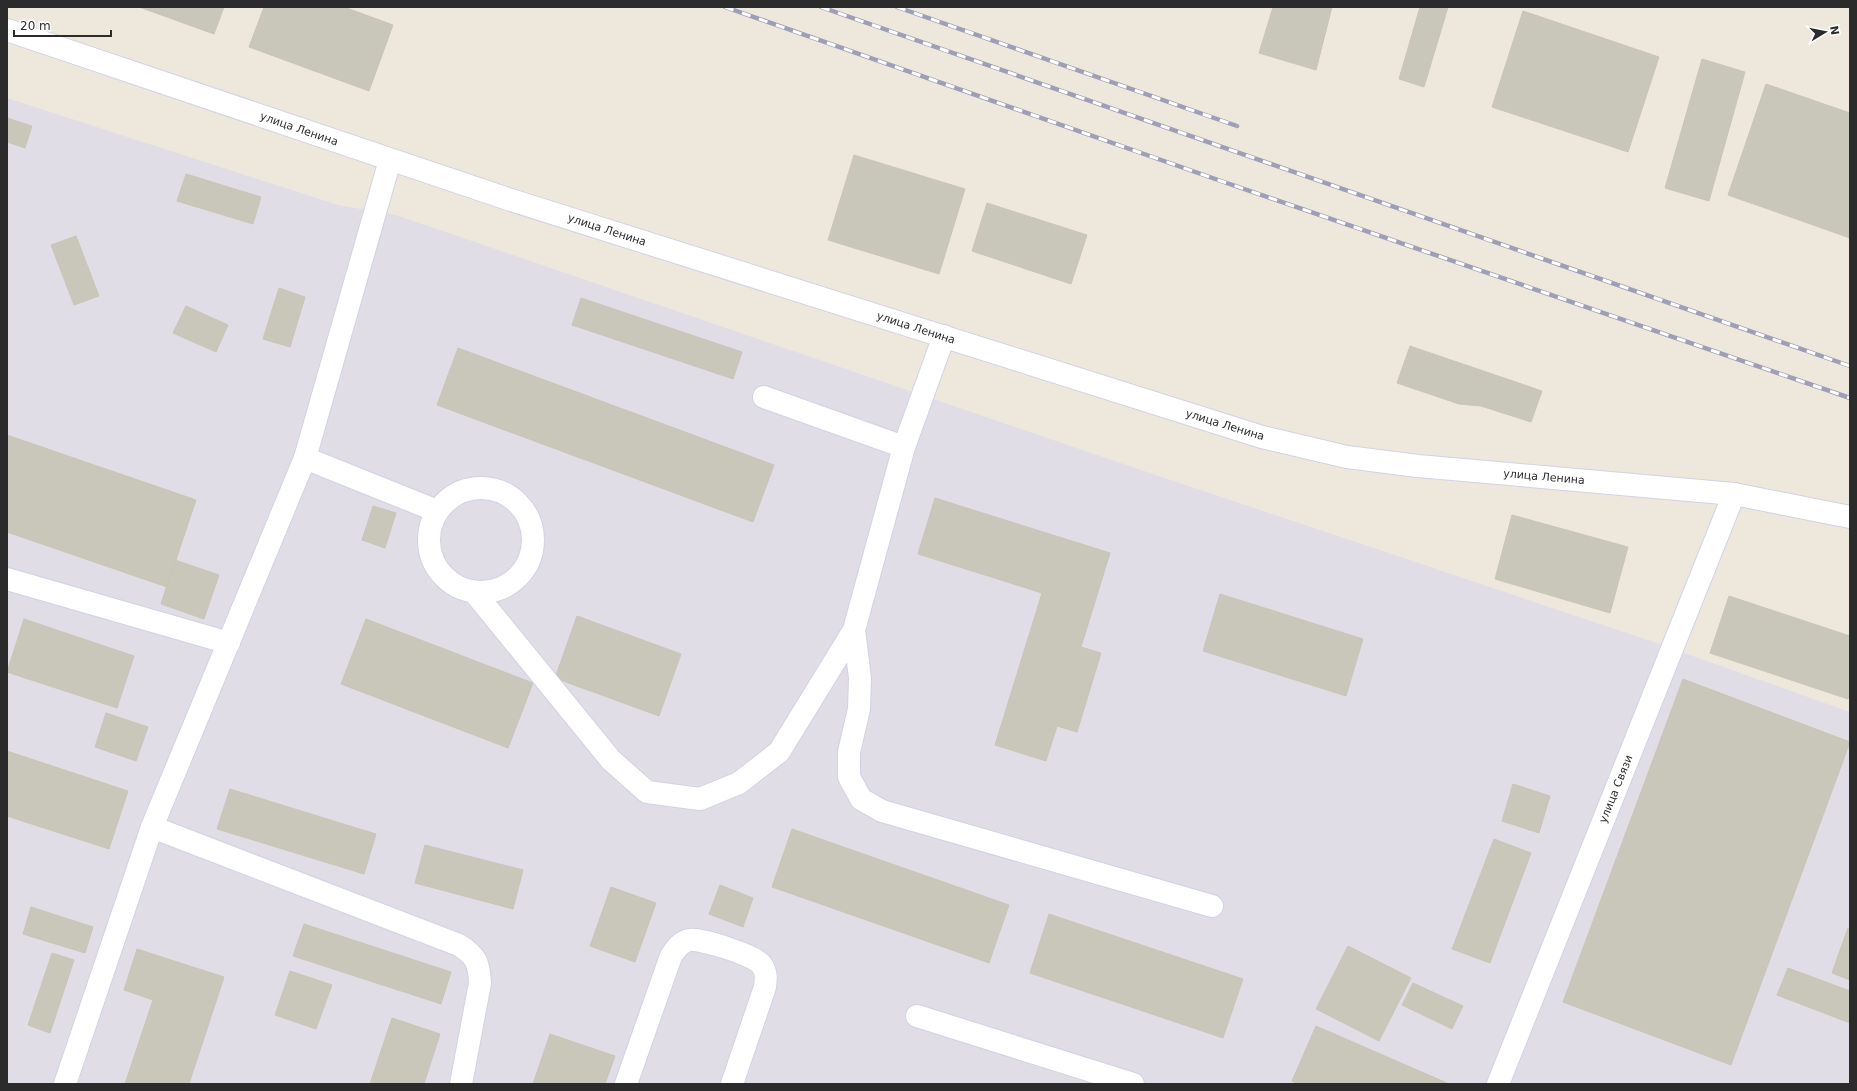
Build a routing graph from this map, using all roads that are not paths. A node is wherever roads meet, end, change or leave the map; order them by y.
1 (7, 30) edge
2 (390, 160) junction
3 (944, 336) junction
4 (764, 397) dead end
5 (904, 447) junction
6 (305, 458) junction
7 (1734, 494) junction
8 (437, 511) junction
9 (1850, 517) edge
10 (7, 579) edge
11 (474, 592) junction
12 (854, 630) junction
13 (229, 643) junction
14 (152, 827) junction
15 (1212, 906) dead end
16 (917, 1016) dead end
17 (1500, 1083) edge
18 (65, 1084) edge
19 (461, 1084) edge
20 (626, 1084) edge
21 (732, 1084) edge
22 (1133, 1084) edge

1 - 2 street, улица Ленина
2 - 3 street, улица Ленина
2 - 6 street
3 - 5 street
3 - 7 street, улица Ленина
4 - 5 street
5 - 12 street
6 - 8 street
6 - 13 street
7 - 9 street, улица Ленина
7 - 17 street, улица Связи
8 - 11 street
8 - 11 street
10 - 13 street
11 - 12 street
12 - 15 street
13 - 14 street
14 - 18 street
14 - 19 street
16 - 22 street
20 - 21 street

